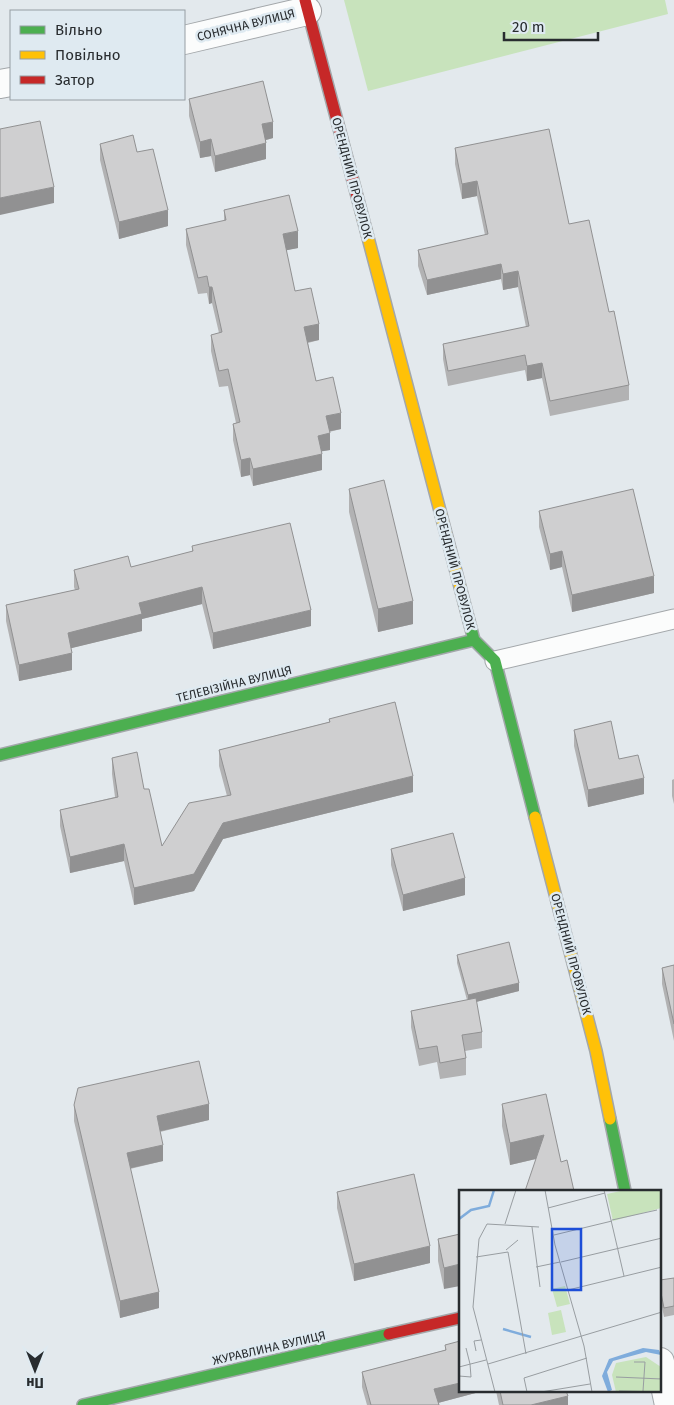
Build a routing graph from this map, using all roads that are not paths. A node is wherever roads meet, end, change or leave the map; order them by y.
1 (306, 5) edge
2 (185, 40) edge
3 (674, 619) edge
4 (474, 640) junction
5 (495, 661) junction
6 (0, 755) edge
7 (625, 1190) edge
8 (459, 1318) edge
9 (662, 1372) edge
10 (83, 1405) edge
11 (669, 1405) edge

1 - 2 street, СОНЯЧНА ВУЛИЦЯ
1 - 4 street, ОРЕНДНИЙ ПРОВУЛОК
3 - 5 lane
4 - 5 street, ОРЕНДНИЙ ПРОВУЛОК
4 - 6 street, ТЕЛЕВІЗІЙНА ВУЛИЦЯ
5 - 7 street, ОРЕНДНИЙ ПРОВУЛОК
8 - 10 street, ЖУРАВЛИНА ВУЛИЦЯ
9 - 11 street

